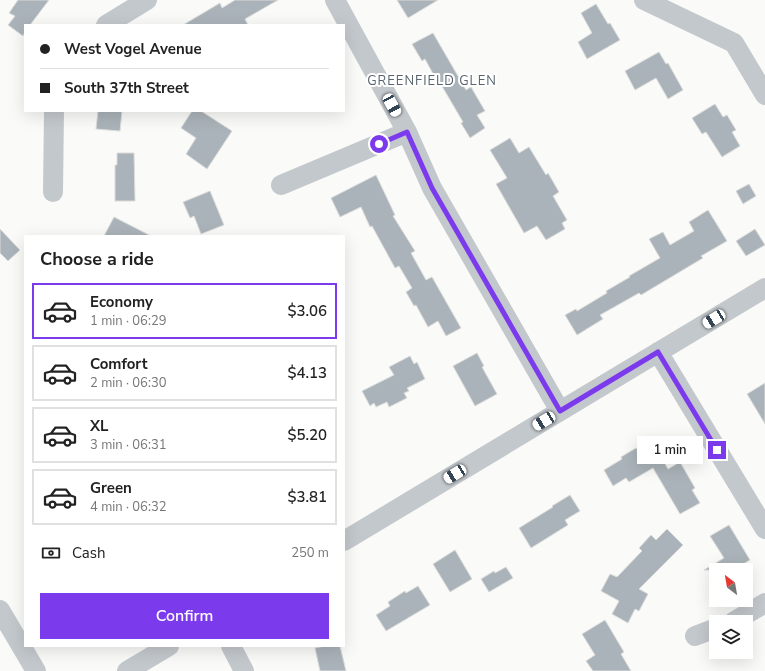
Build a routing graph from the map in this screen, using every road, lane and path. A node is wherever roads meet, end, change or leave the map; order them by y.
1 (147, 0) edge
2 (335, 0) edge
3 (644, 0) edge
4 (108, 24) edge
5 (765, 95) edge
6 (54, 112) edge
7 (407, 132) junction
8 (281, 186) dead end
9 (53, 192) dead end
10 (765, 288) edge
11 (658, 352) junction
12 (560, 411) junction
13 (765, 529) edge
14 (345, 540) edge
15 (765, 603) edge
16 (0, 610) edge
17 (745, 615) edge
18 (709, 631) edge
19 (695, 636) dead end
20 (167, 647) edge
21 (232, 647) edge
22 (36, 671) edge
23 (128, 671) edge
24 (244, 671) edge

1 - 4 street
2 - 7 street
3 - 5 street
6 - 9 street
7 - 8 street
7 - 12 street
10 - 11 street
11 - 12 street
11 - 13 street
12 - 14 street
15 - 17 street
16 - 22 street
18 - 19 street
20 - 23 street
21 - 24 street

